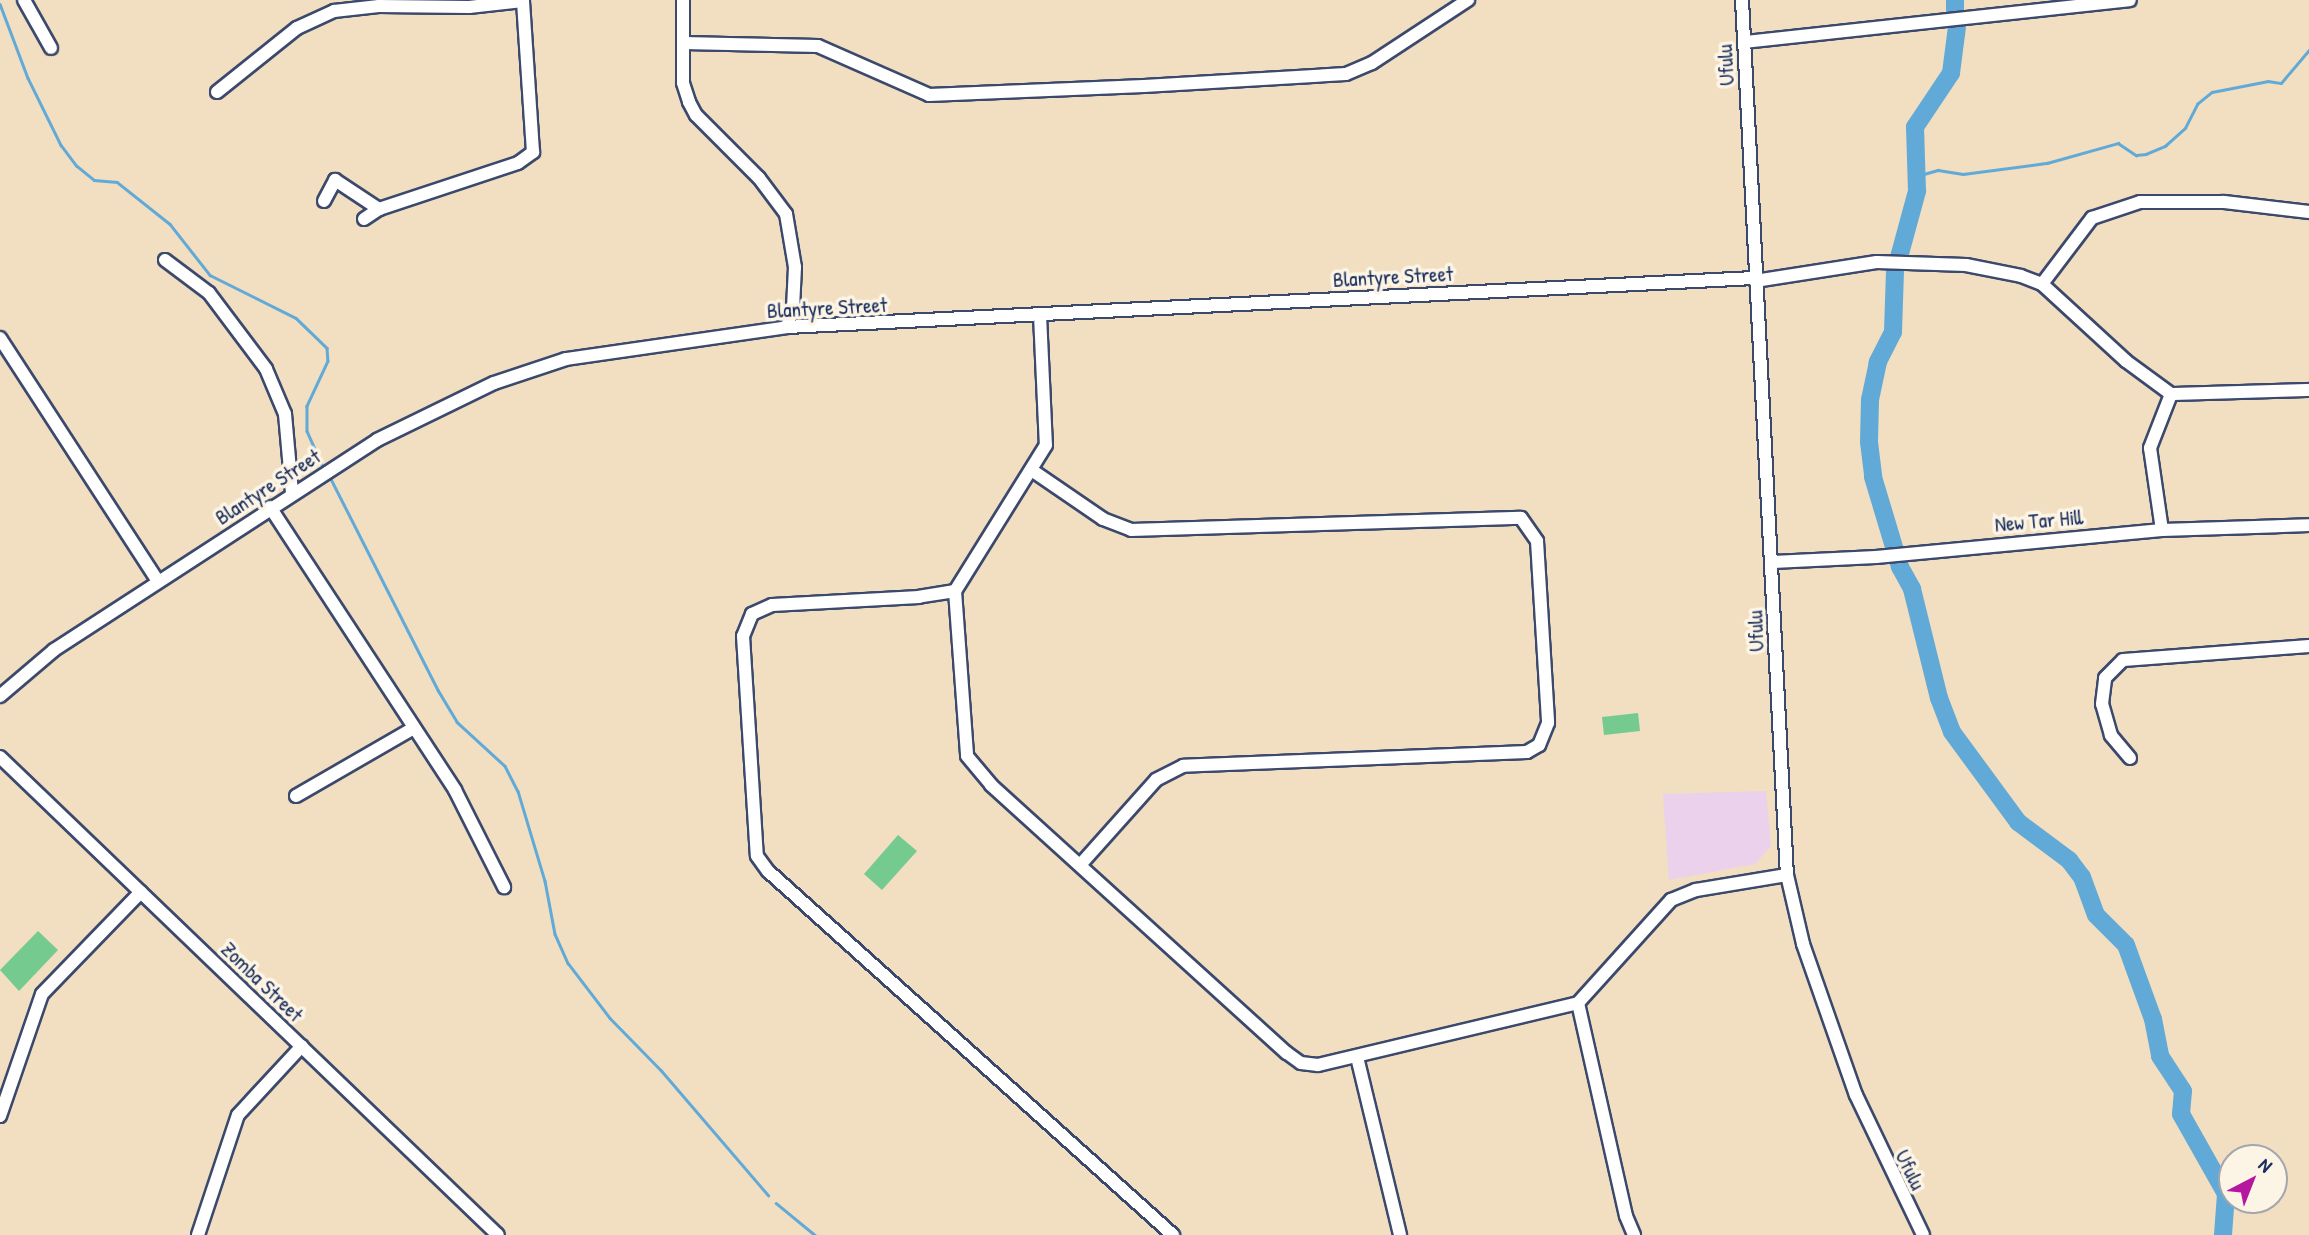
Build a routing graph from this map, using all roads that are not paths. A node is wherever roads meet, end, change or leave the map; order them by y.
1 (24, 0) edge
2 (523, 0) edge
3 (683, 0) edge
4 (1468, 0) edge
5 (1742, 0) edge
6 (2130, 0) edge
7 (1745, 41) junction
8 (684, 43) junction
9 (51, 48) dead end
10 (217, 92) dead end
11 (324, 201) dead end
12 (379, 209) junction
13 (2309, 212) edge
14 (364, 219) dead end
15 (165, 260) dead end
16 (1754, 279) junction
17 (2042, 284) junction
18 (1040, 315) junction
19 (788, 327) junction
20 (0, 338) edge
21 (2309, 390) edge
22 (2171, 394) junction
23 (1033, 471) junction
24 (292, 493) junction
25 (270, 508) junction
26 (2309, 525) edge
27 (2162, 530) junction
28 (1773, 562) junction
29 (158, 581) junction
30 (956, 591) junction
31 (2309, 646) edge
32 (0, 696) edge
33 (412, 729) junction
34 (0, 757) edge
35 (2130, 758) dead end
36 (296, 796) dead end
37 (1081, 864) junction
38 (1787, 875) junction
39 (503, 887) dead end
40 (141, 892) junction
41 (1578, 1003) junction
42 (302, 1046) junction
43 (1357, 1057) junction
44 (0, 1116) edge
45 (198, 1235) edge
46 (498, 1235) edge
47 (1173, 1235) edge
48 (1400, 1235) edge
49 (1634, 1235) edge
50 (1923, 1235) edge

1 - 9 street
2 - 10 street
2 - 12 street
3 - 8 street
4 - 8 street
5 - 7 street, Ufulu
6 - 7 street
7 - 16 street, Ufulu
8 - 19 street
11 - 12 street
12 - 14 street
13 - 17 street
15 - 24 street
16 - 17 street, Blantyre Street
16 - 18 street, Blantyre Street
16 - 28 street, Ufulu
17 - 22 street
18 - 19 street, Blantyre Street
18 - 23 street
19 - 24 street, Blantyre Street
20 - 29 street
21 - 22 street
22 - 27 street
23 - 30 street
23 - 37 street
24 - 25 street, Blantyre Street
25 - 29 street, Blantyre Street
25 - 33 street
26 - 27 street, New Tar Hill
27 - 28 street, New Tar Hill
28 - 38 street, Ufulu
29 - 32 street, Blantyre Street
30 - 37 street
30 - 47 street
31 - 35 street
33 - 36 street
33 - 39 street
34 - 40 street, Zomba Street
37 - 43 street
38 - 41 street
38 - 50 street, Ufulu
40 - 42 street, Zomba Street
40 - 44 street
41 - 43 street
41 - 49 street
42 - 45 street
42 - 46 street, Zomba Street
43 - 48 street

